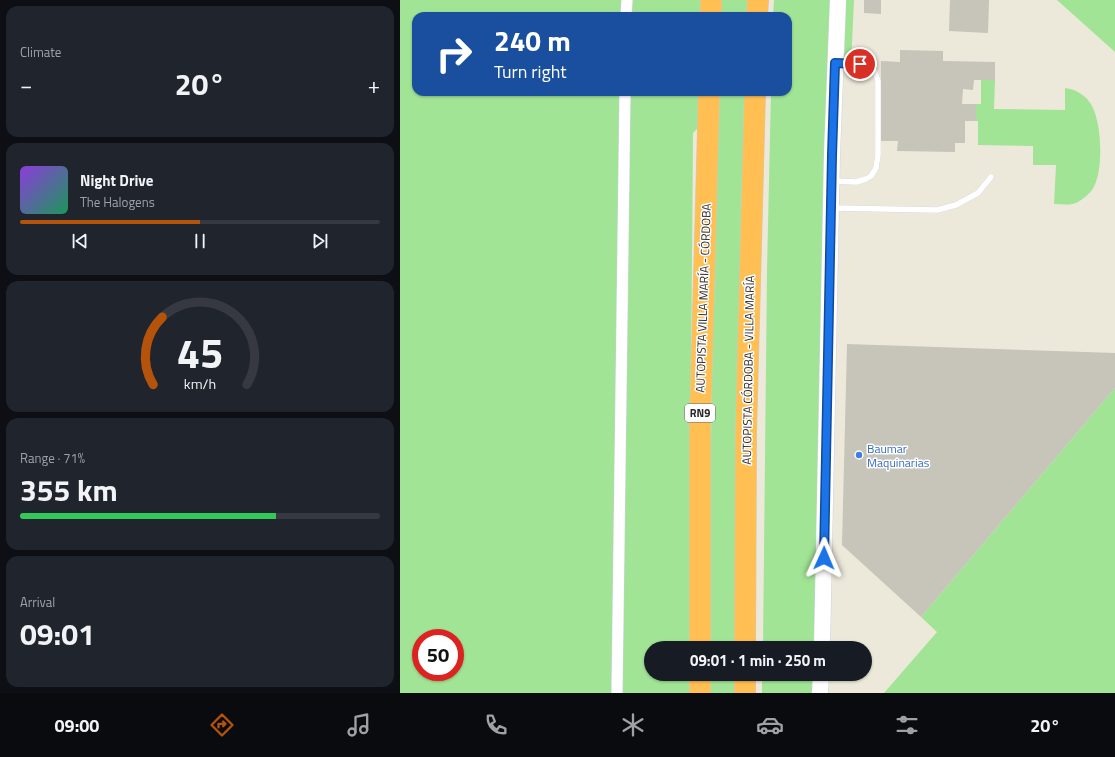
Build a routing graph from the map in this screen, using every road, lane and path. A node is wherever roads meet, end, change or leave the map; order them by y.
1 (627, 0) edge
2 (711, 0) edge
3 (758, 0) edge
4 (838, 0) edge
5 (626, 12) edge
6 (711, 12) edge
7 (757, 12) edge
8 (835, 63) junction
9 (625, 96) edge
10 (709, 96) edge
11 (755, 96) edge
12 (991, 177) dead end
13 (831, 181) junction
14 (831, 208) junction
15 (700, 641) edge
16 (745, 641) edge
17 (822, 641) edge
18 (700, 681) edge
19 (745, 681) edge
20 (821, 681) edge
21 (617, 693) edge
22 (700, 693) edge
23 (745, 693) edge
24 (820, 693) edge

1 - 5 street
2 - 6 highway
3 - 7 highway
4 - 8 main road
8 - 13 main road
8 - 13 lane
9 - 21 street
10 - 15 highway, AUTOPISTA VILLA MARÍA - CÓRDOBA / RN9
11 - 16 highway, AUTOPISTA CÓRDOBA - VILLA MARÍA
12 - 14 lane
13 - 14 main road
14 - 17 main road
18 - 22 highway
19 - 23 highway
20 - 24 main road

